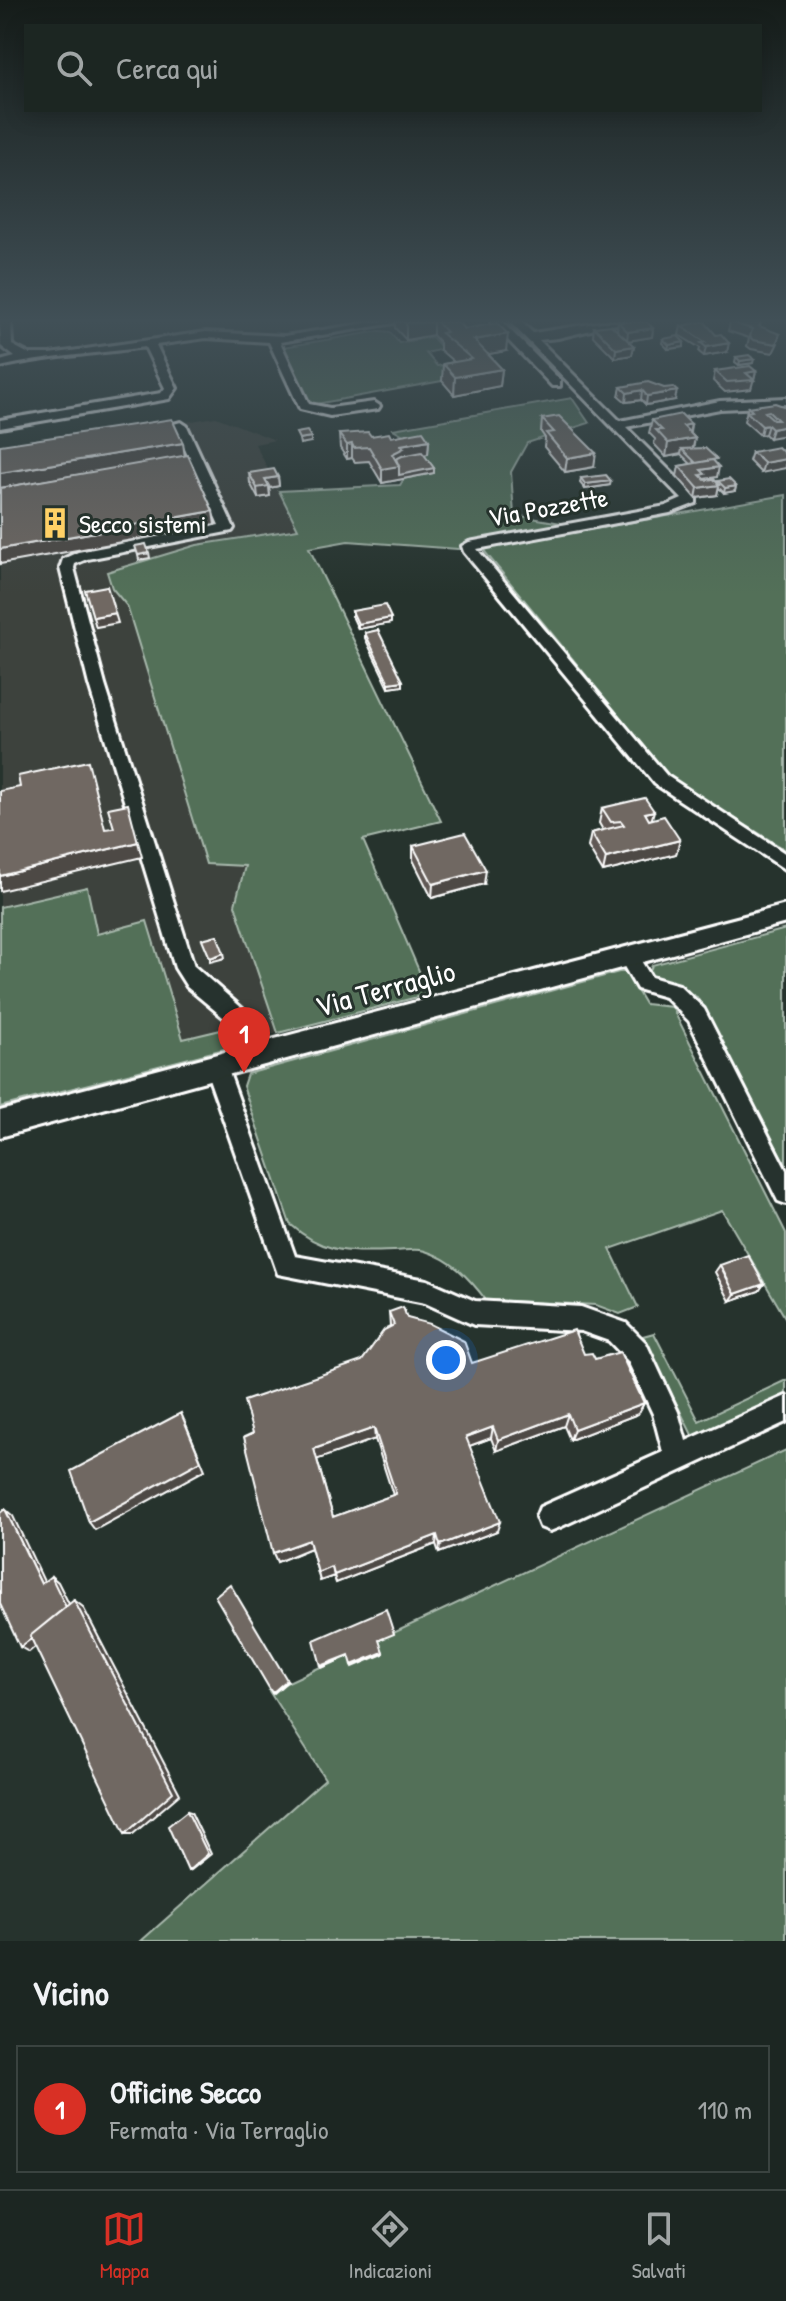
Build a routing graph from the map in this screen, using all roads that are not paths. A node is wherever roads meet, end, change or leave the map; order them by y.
1 (67, 413) edge
2 (607, 413) edge
3 (682, 413) edge
4 (0, 424) edge
5 (619, 425) junction
6 (136, 434) edge
7 (786, 863) edge
8 (786, 914) edge
9 (628, 956) junction
10 (255, 1057) junction
11 (216, 1067) junction
12 (0, 1124) edge
13 (786, 1194) edge
14 (786, 1409) edge
15 (678, 1458) junction
16 (550, 1517) dead end

1 - 4 street
2 - 5 street, Via Pozzette
3 - 5 street
5 - 7 street, Via Pozzette
6 - 10 street
8 - 9 main road, Via Terraglio
9 - 10 main road, Via Terraglio
9 - 13 street
10 - 11 main road, Via Terraglio
11 - 12 main road, Via Terraglio
11 - 15 street
14 - 15 street
15 - 16 street

